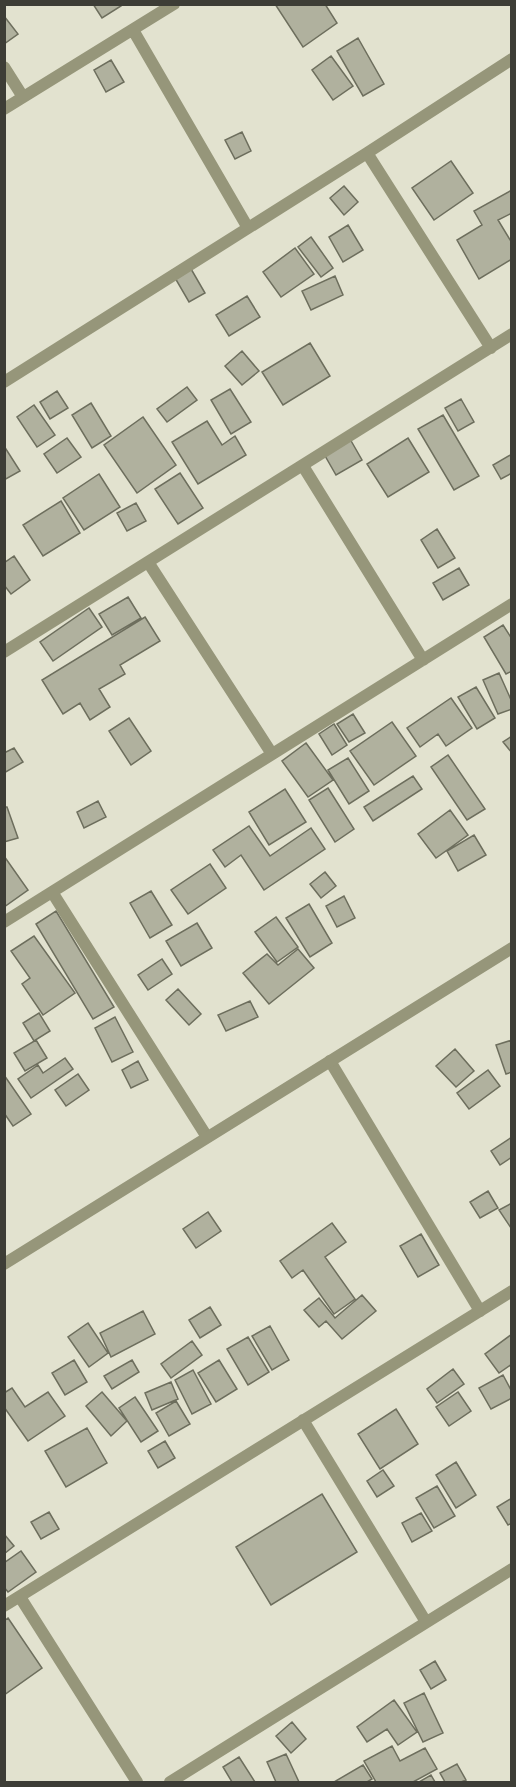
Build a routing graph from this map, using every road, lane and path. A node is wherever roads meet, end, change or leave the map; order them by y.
1 (174, 4) edge
2 (134, 30) junction
3 (512, 59) edge
4 (4, 67) edge
5 (23, 97) junction
6 (4, 109) edge
7 (368, 153) junction
8 (248, 228) junction
9 (512, 334) edge
10 (491, 348) junction
11 (4, 382) edge
12 (303, 466) junction
13 (148, 562) junction
14 (512, 604) edge
15 (4, 652) edge
16 (423, 660) junction
17 (272, 754) junction
18 (52, 892) junction
19 (4, 922) edge
20 (512, 948) edge
21 (330, 1061) junction
22 (207, 1137) junction
23 (4, 1264) edge
24 (512, 1292) edge
25 (480, 1311) junction
26 (303, 1420) junction
27 (512, 1569) edge
28 (20, 1597) junction
29 (4, 1606) edge
30 (426, 1622) junction
31 (137, 1782) edge
32 (170, 1782) edge

1 - 2 street
2 - 5 street
2 - 8 street
3 - 7 street
4 - 5 street
5 - 6 street
7 - 8 street
7 - 10 street
8 - 11 street
9 - 10 street
10 - 12 street
12 - 13 street
12 - 16 street
13 - 15 street
13 - 17 street
14 - 16 street
16 - 17 street
17 - 18 street
18 - 19 street
18 - 22 street
20 - 21 street
21 - 22 street
21 - 25 street
22 - 23 street
24 - 25 street
25 - 26 street
26 - 28 street
26 - 30 street
27 - 30 street
28 - 29 street
28 - 31 street
30 - 32 street

